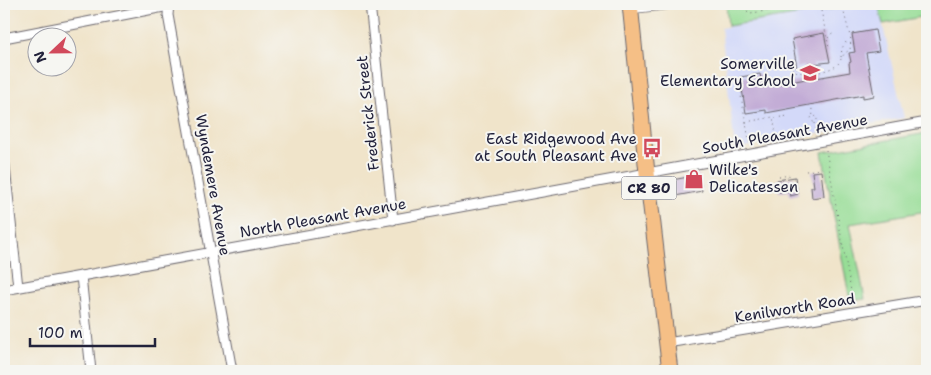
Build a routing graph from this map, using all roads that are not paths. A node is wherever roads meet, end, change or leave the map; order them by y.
1 (370, 4) edge
2 (696, 4) edge
3 (169, 5) edge
4 (630, 8) edge
5 (4, 38) edge
6 (927, 122) edge
7 (4, 158) edge
8 (647, 173) junction
9 (393, 220) junction
10 (211, 253) junction
11 (82, 276) junction
12 (18, 287) junction
13 (4, 290) edge
14 (927, 300) edge
15 (667, 343) junction
16 (91, 371) edge
17 (232, 371) edge
18 (670, 371) edge

1 - 9 street, Frederick Street
2 - 4 lane
3 - 5 street
3 - 10 street, Wyndemere Avenue
4 - 8 main road, CR 80
6 - 8 street, South Pleasant Avenue
7 - 12 street
8 - 9 street, North Pleasant Avenue
8 - 15 main road, CR 80
9 - 10 street, North Pleasant Avenue
10 - 11 street, North Pleasant Avenue
10 - 17 street, Wyndemere Avenue
11 - 12 street, North Pleasant Avenue
11 - 16 street
12 - 13 street, North Pleasant Avenue
14 - 15 street, Kenilworth Road
15 - 18 main road, CR 80

